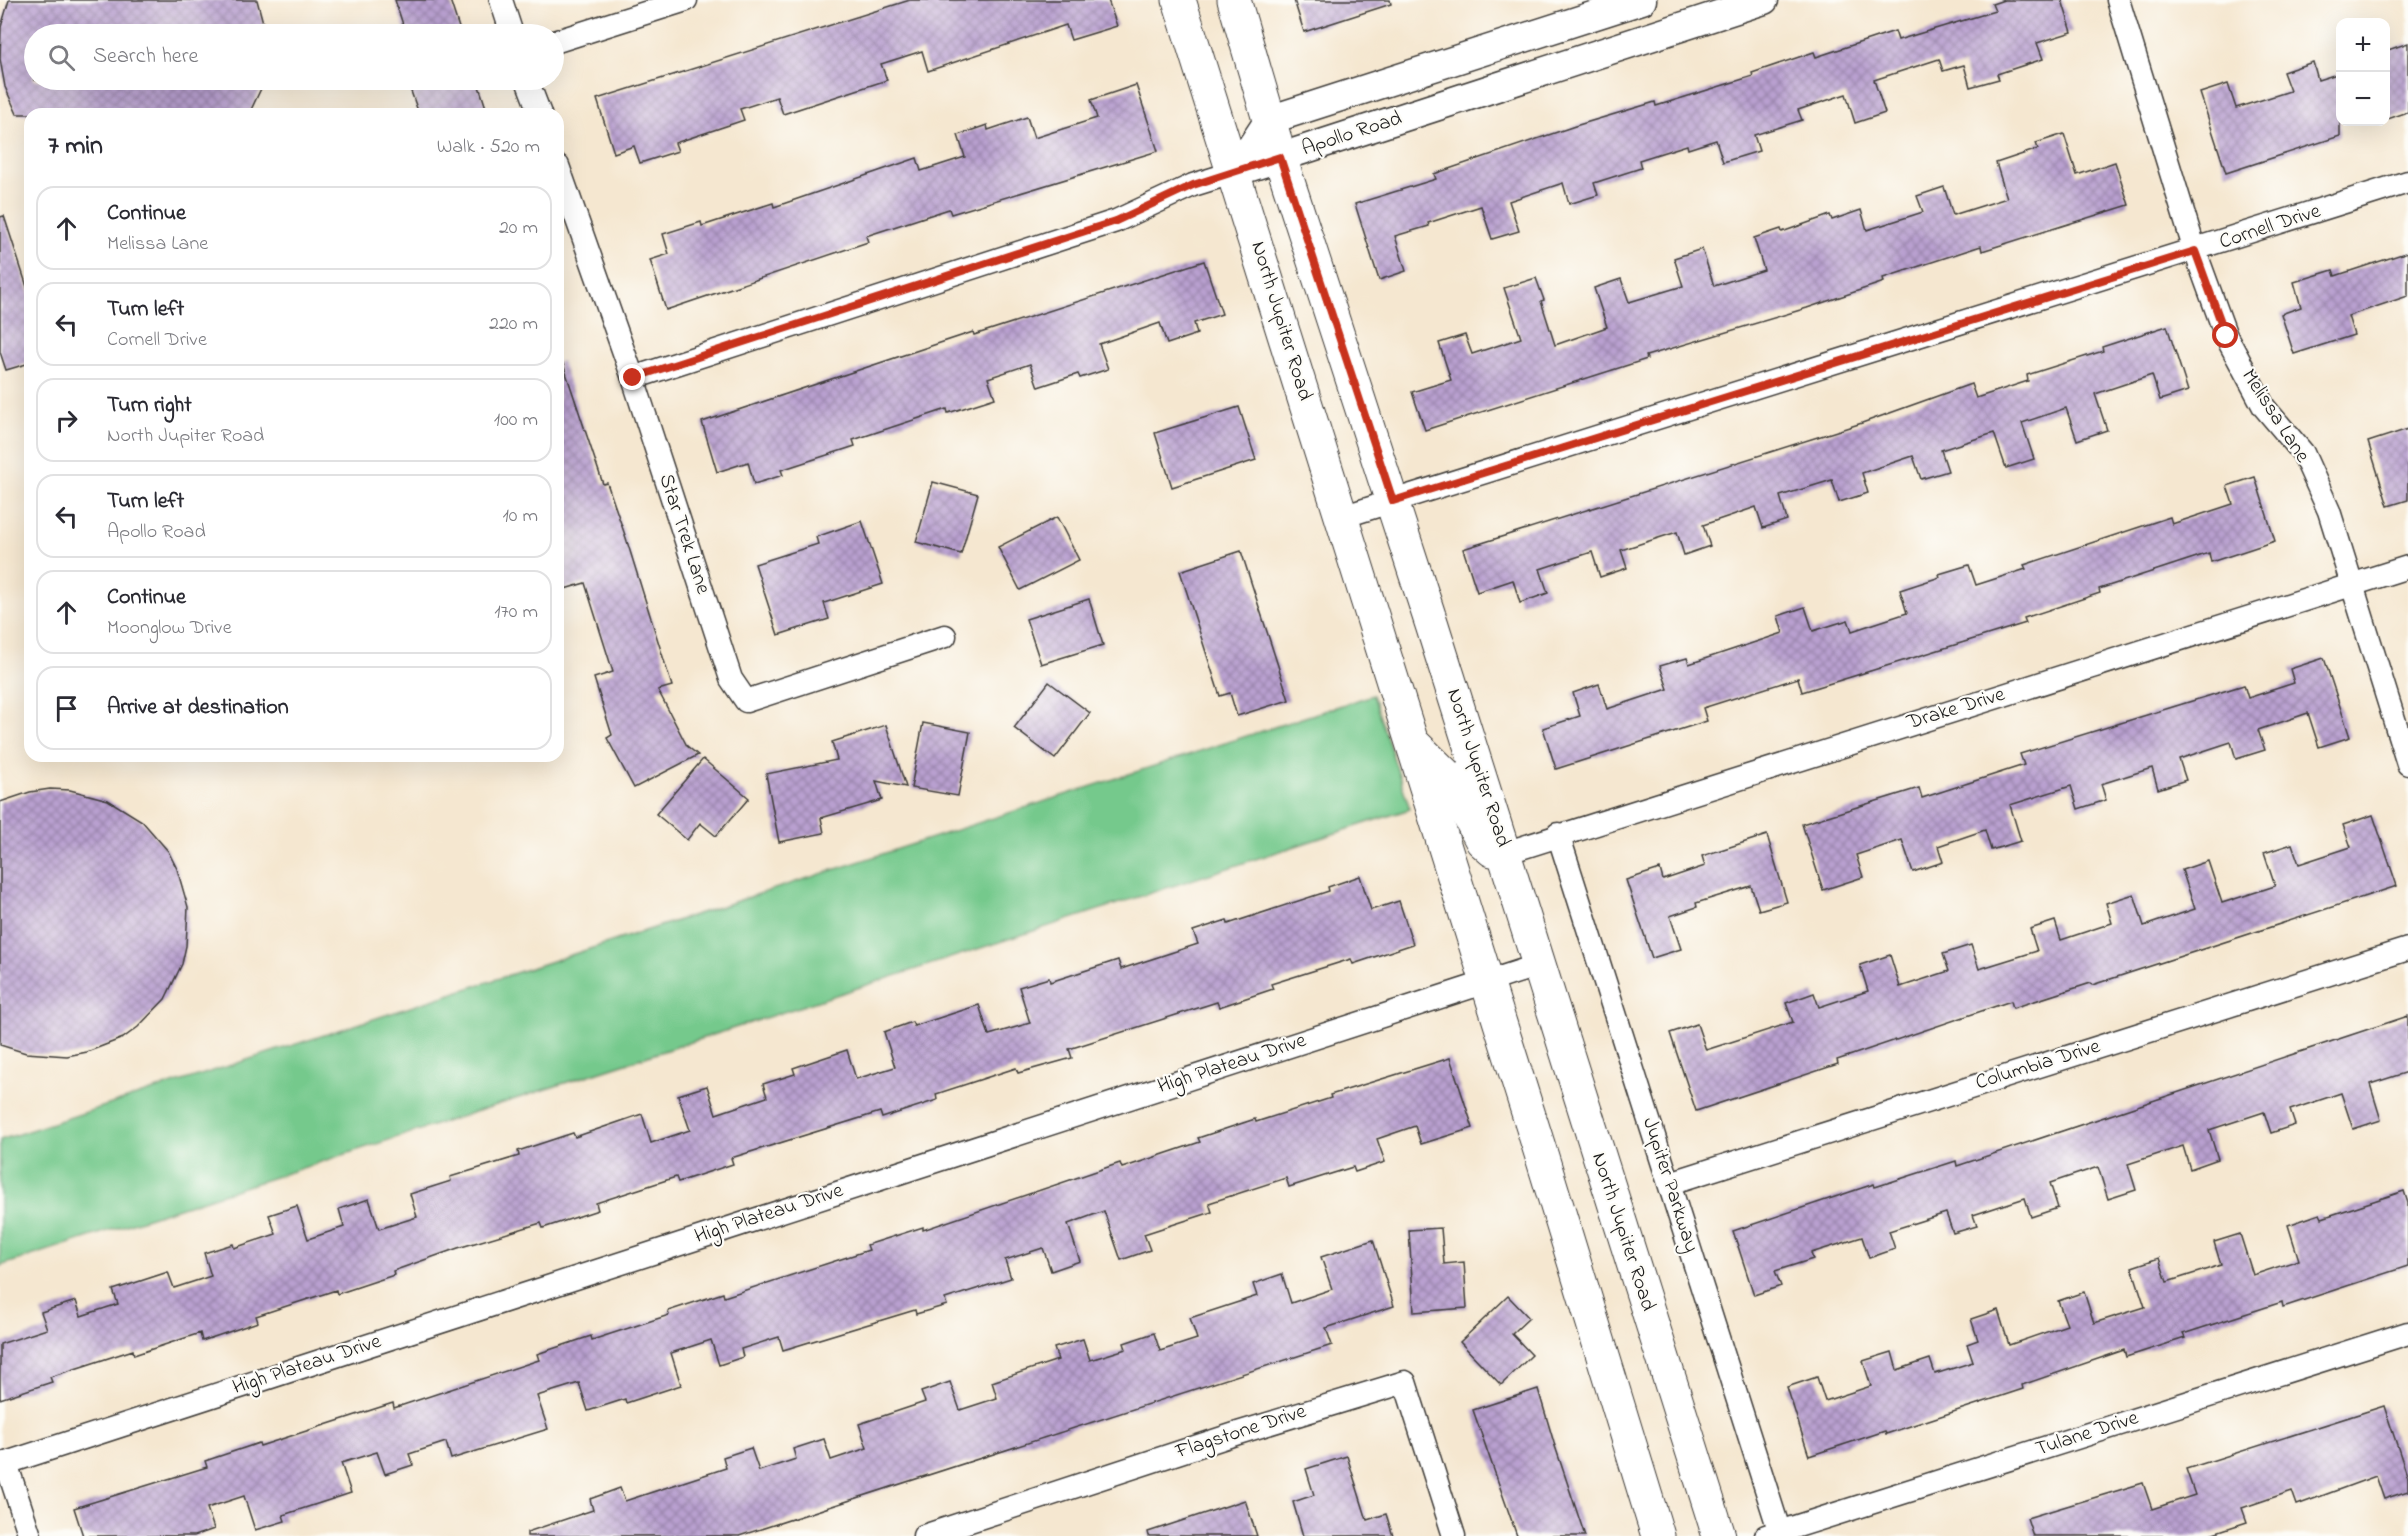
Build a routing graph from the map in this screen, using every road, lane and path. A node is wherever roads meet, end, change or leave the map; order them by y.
1 (501, 0) edge
2 (686, 0) edge
3 (1179, 0) edge
4 (1234, 0) edge
5 (1642, 0) edge
6 (1764, 0) edge
7 (2118, 0) edge
8 (509, 24) edge
9 (564, 39) edge
10 (532, 90) edge
11 (538, 108) edge
12 (1269, 120) junction
13 (1280, 157) junction
14 (1235, 172) junction
15 (2408, 182) edge
16 (564, 183) edge
17 (2195, 251) junction
18 (633, 378) junction
19 (1393, 501) junction
20 (1342, 517) junction
21 (2408, 567) edge
22 (2352, 585) junction
23 (945, 636) dead end
24 (1410, 739) junction
25 (2408, 764) edge
26 (1558, 834) junction
27 (1505, 853) junction
28 (2408, 949) edge
29 (1539, 965) junction
30 (1487, 981) junction
31 (1670, 1183) junction
32 (2408, 1333) edge
33 (3, 1464) edge
34 (1776, 1534) edge
35 (30, 1536) edge
36 (924, 1536) edge
37 (1454, 1536) edge
38 (1658, 1536) edge
39 (1719, 1536) edge

1 - 8 street
2 - 9 street
3 - 14 main road, North Jupiter Road
4 - 12 main road, North Jupiter Road
5 - 12 street, Apollo Road
6 - 13 street, Apollo Road
7 - 17 street, Melissa Lane
10 - 11 street
12 - 13 main road, North Jupiter Road
12 - 14 street
13 - 14 street, Apollo Road
13 - 19 main road, North Jupiter Road
14 - 18 street
14 - 20 main road, North Jupiter Road
15 - 17 street, Cornell Drive
16 - 18 street, Star Trek Lane
17 - 19 street, Cornell Drive
17 - 22 street, Melissa Lane
18 - 23 street, Star Trek Lane
19 - 20 street, Cornell Drive
19 - 27 main road, North Jupiter Road
20 - 24 main road, North Jupiter Road
21 - 22 street, Drake Drive
22 - 25 street, Melissa Lane
22 - 26 street, Drake Drive
24 - 27 main road
24 - 30 main road, North Jupiter Road
26 - 27 street, Drake Drive
26 - 31 street, Jupiter Parkway
27 - 29 main road, North Jupiter Road
28 - 31 street, Columbia Drive
29 - 30 street, High Plateau Drive
29 - 39 main road, North Jupiter Road
30 - 33 street, High Plateau Drive
30 - 38 main road, North Jupiter Road
31 - 34 street, Jupiter Parkway
32 - 34 street, Tulane Drive
33 - 35 street
36 - 37 street, Flagstone Drive

